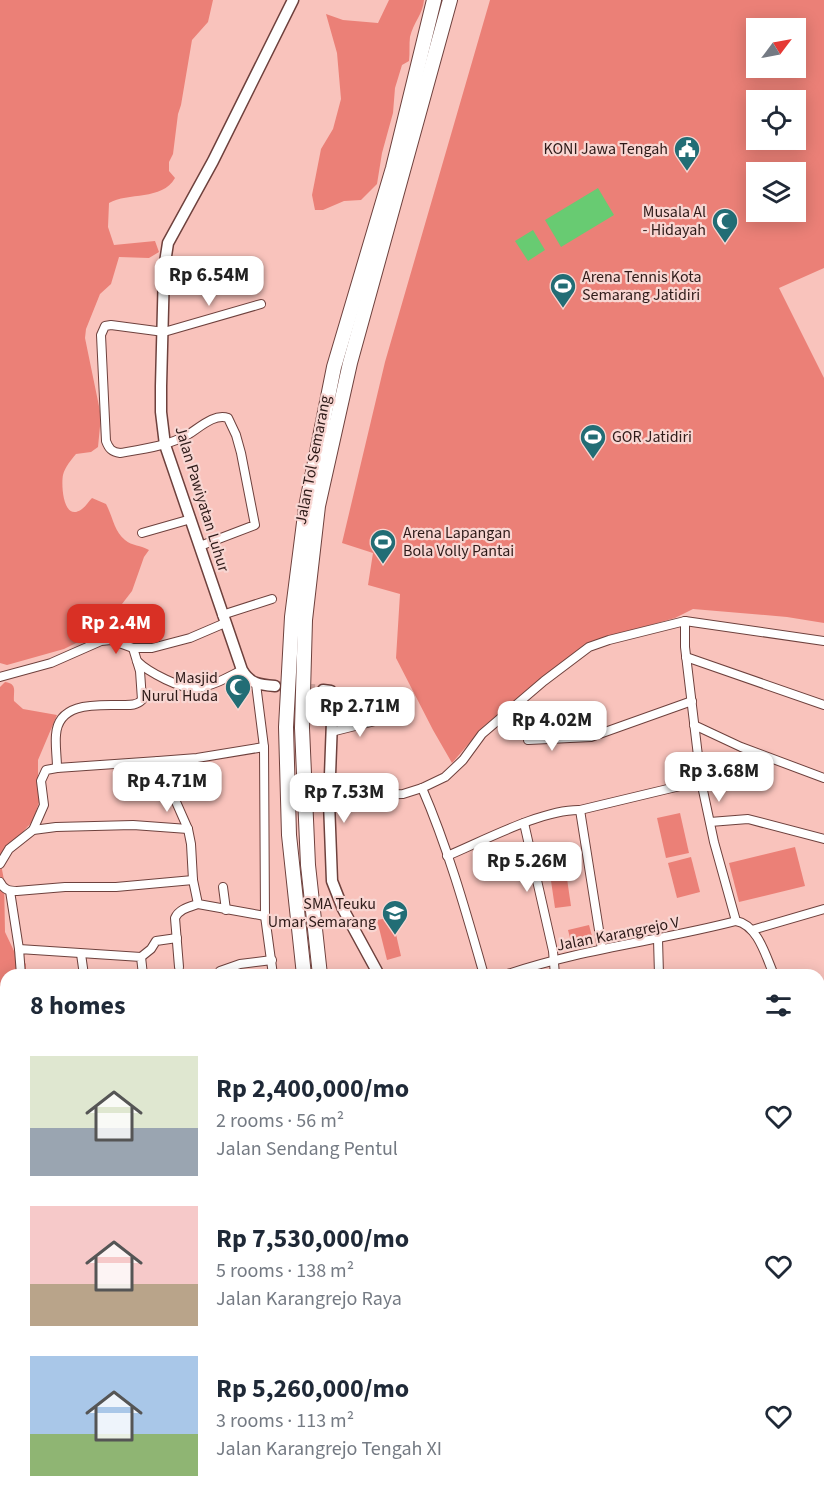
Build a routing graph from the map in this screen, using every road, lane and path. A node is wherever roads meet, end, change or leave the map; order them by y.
1 (293, 0) edge
2 (434, 0) edge
3 (450, 0) edge
4 (261, 304) dead end
5 (164, 332) junction
6 (165, 445) junction
7 (190, 519) junction
8 (142, 533) dead end
9 (200, 546) junction
10 (272, 599) dead end
11 (224, 619) junction
12 (685, 621) junction
13 (824, 640) edge
14 (133, 648) junction
15 (686, 657) junction
16 (137, 661) junction
17 (242, 670) junction
18 (0, 677) edge
19 (256, 684) junction
20 (275, 686) tunnel mouth
21 (325, 690) dead end
22 (693, 701) junction
23 (824, 705) edge
24 (383, 719) dead end
25 (694, 725) junction
26 (331, 732) junction
27 (528, 740) dead end
28 (264, 747) junction
29 (158, 761) junction
30 (57, 768) junction
31 (824, 778) edge
32 (701, 781) junction
33 (422, 788) junction
34 (329, 802) junction
35 (580, 810) junction
36 (710, 822) junction
37 (524, 823) junction
38 (188, 829) junction
39 (33, 830) junction
40 (824, 839) edge
41 (447, 856) junction
42 (0, 864) edge
43 (193, 880) junction
44 (0, 882) edge
45 (223, 887) dead end
46 (10, 891) junction
47 (198, 904) junction
48 (824, 909) edge
49 (226, 910) junction
50 (265, 916) junction
51 (736, 921) junction
52 (752, 930) junction
53 (177, 938) junction
54 (658, 939) junction
55 (18, 949) junction
56 (602, 949) junction
57 (81, 954) junction
58 (141, 957) junction
59 (272, 960) junction
60 (553, 960) junction
61 (179, 967) dead end
62 (20, 969) edge
63 (83, 969) edge
64 (142, 969) edge
65 (226, 969) edge
66 (273, 969) edge
67 (303, 969) edge
68 (319, 969) edge
69 (377, 969) edge
70 (482, 969) edge
71 (524, 969) edge
72 (554, 969) edge
73 (659, 969) edge
74 (771, 969) edge

1 - 5 main road, Jalan Pawiyatan Luhur
2 - 67 highway, Jalan Tol Semarang
3 - 68 highway, Jalan Tol Semarang
4 - 5 street
5 - 6 main road, Jalan Pawiyatan Luhur
5 - 6 street
6 - 7 main road, Jalan Pawiyatan Luhur
6 - 9 street
7 - 8 street
7 - 9 main road, Jalan Pawiyatan Luhur
9 - 11 main road, Jalan Pawiyatan Luhur
10 - 11 street
11 - 14 street
11 - 17 main road, Jalan Pawiyatan Luhur
12 - 13 street
12 - 15 street
12 - 33 street
14 - 16 street
14 - 18 street
15 - 22 street
15 - 23 street
16 - 17 street
16 - 30 street
17 - 19 main road, Jalan Pawiyatan Luhur
19 - 20 main road
19 - 28 street
21 - 26 main road
22 - 25 street
22 - 27 street
24 - 26 street
25 - 31 street
25 - 32 street
26 - 34 main road
28 - 29 street
28 - 50 street
29 - 30 street
29 - 38 street
30 - 39 street
32 - 35 street
32 - 36 street
33 - 34 street
33 - 41 street
34 - 69 main road
35 - 37 street
35 - 56 street
36 - 40 street
36 - 51 street
37 - 41 street
37 - 60 street
38 - 39 street
38 - 43 street
39 - 42 street
41 - 70 street
43 - 46 street
43 - 47 street
44 - 46 street
45 - 49 street
46 - 55 street
47 - 49 street
47 - 53 street
48 - 52 street
49 - 50 street
50 - 59 street
51 - 52 street
51 - 54 street, Jalan Karangrejo V
52 - 74 street
53 - 58 street
53 - 61 street
54 - 56 street, Jalan Karangrejo V
54 - 73 street
55 - 57 street
55 - 62 street
56 - 60 street, Jalan Karangrejo V
57 - 58 street
57 - 63 street
58 - 64 street
59 - 65 street
59 - 66 street
60 - 71 street, Jalan Karangrejo V
60 - 72 street

